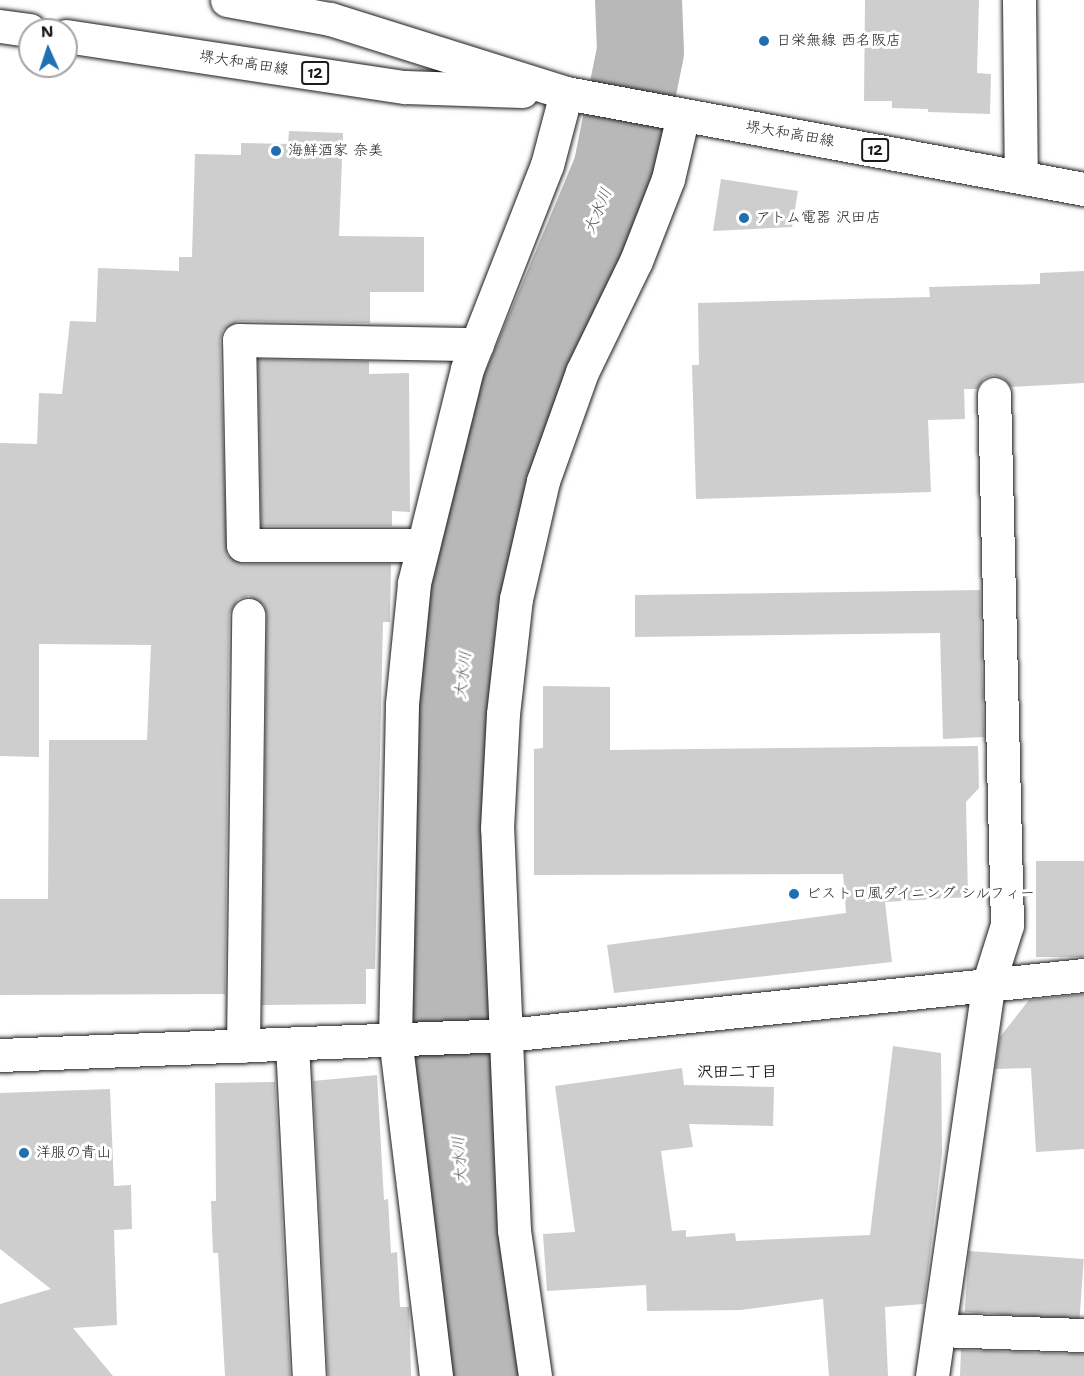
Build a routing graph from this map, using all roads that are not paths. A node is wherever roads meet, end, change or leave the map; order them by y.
1 (226, 0) edge
2 (1019, 0) edge
3 (0, 26) edge
4 (18, 28) edge
5 (78, 38) edge
6 (572, 94) junction
7 (674, 113) junction
8 (1021, 177) junction
9 (1084, 189) edge
10 (477, 344) junction
11 (994, 394) dead end
12 (423, 545) junction
13 (248, 615) dead end
14 (1084, 975) edge
15 (989, 982) junction
16 (494, 1036) junction
17 (403, 1039) junction
18 (292, 1044) junction
19 (243, 1046) junction
20 (0, 1055) edge
21 (939, 1329) junction
22 (1084, 1335) edge
23 (309, 1376) edge
24 (436, 1376) edge
25 (535, 1376) edge
26 (932, 1376) edge

1 - 6 street, 堺大和高田線 / 12
2 - 8 street
3 - 4 street
5 - 6 street, 堺大和高田線 / 12
6 - 7 street, 堺大和高田線 / 12
6 - 10 street
7 - 8 street, 堺大和高田線 / 12
7 - 16 street
8 - 9 street, 堺大和高田線 / 12
10 - 12 street
10 - 12 street
11 - 15 street
12 - 17 street
13 - 19 street
14 - 15 street
15 - 16 street
15 - 21 street
16 - 17 street
16 - 25 street
17 - 18 street
17 - 24 street
18 - 19 street
18 - 23 street
19 - 20 street
21 - 22 street
21 - 26 street

